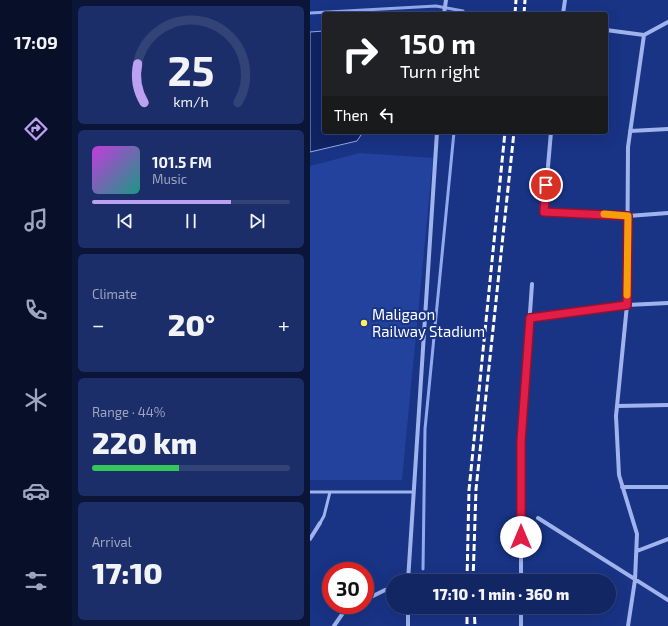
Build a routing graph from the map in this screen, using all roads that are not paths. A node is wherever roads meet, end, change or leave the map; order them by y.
1 (565, 0) edge
2 (446, 2) edge
3 (444, 12) edge
4 (563, 12) edge
5 (668, 22) edge
6 (608, 30) edge
7 (644, 35) junction
8 (668, 129) edge
9 (630, 132) junction
10 (437, 134) edge
11 (552, 134) edge
12 (668, 213) edge
13 (628, 216) junction
14 (532, 284) dead end
15 (668, 303) edge
16 (627, 305) junction
17 (530, 318) junction
18 (668, 404) edge
19 (617, 406) junction
20 (622, 487) junction
21 (668, 487) edge
22 (310, 492) edge
23 (330, 492) junction
24 (413, 492) junction
25 (538, 518) dead end
26 (320, 523) joint
27 (310, 539) edge
28 (668, 539) edge
29 (636, 550) junction
30 (408, 574) edge
31 (521, 574) edge
32 (635, 580) junction
33 (386, 590) edge
34 (374, 596) edge
35 (668, 600) edge
36 (342, 614) edge
37 (408, 614) edge
38 (521, 614) edge
39 (334, 626) edge
40 (408, 626) edge
41 (521, 626) edge
42 (628, 626) edge

1 - 4 street
2 - 3 street
5 - 7 street
6 - 7 street
7 - 9 street
8 - 9 street
9 - 13 street
10 - 24 street
11 - 13 street
12 - 13 street
13 - 16 street
14 - 17 street
15 - 16 street
16 - 17 street
16 - 19 street
17 - 31 street
18 - 19 street
19 - 20 street
20 - 21 street
20 - 29 street
22 - 23 lane
23 - 24 lane
23 - 26 lane
24 - 30 street
25 - 32 street
26 - 27 street
28 - 29 street
29 - 32 street
32 - 35 street
32 - 42 street
33 - 34 street
36 - 39 street
37 - 40 street
38 - 41 street

